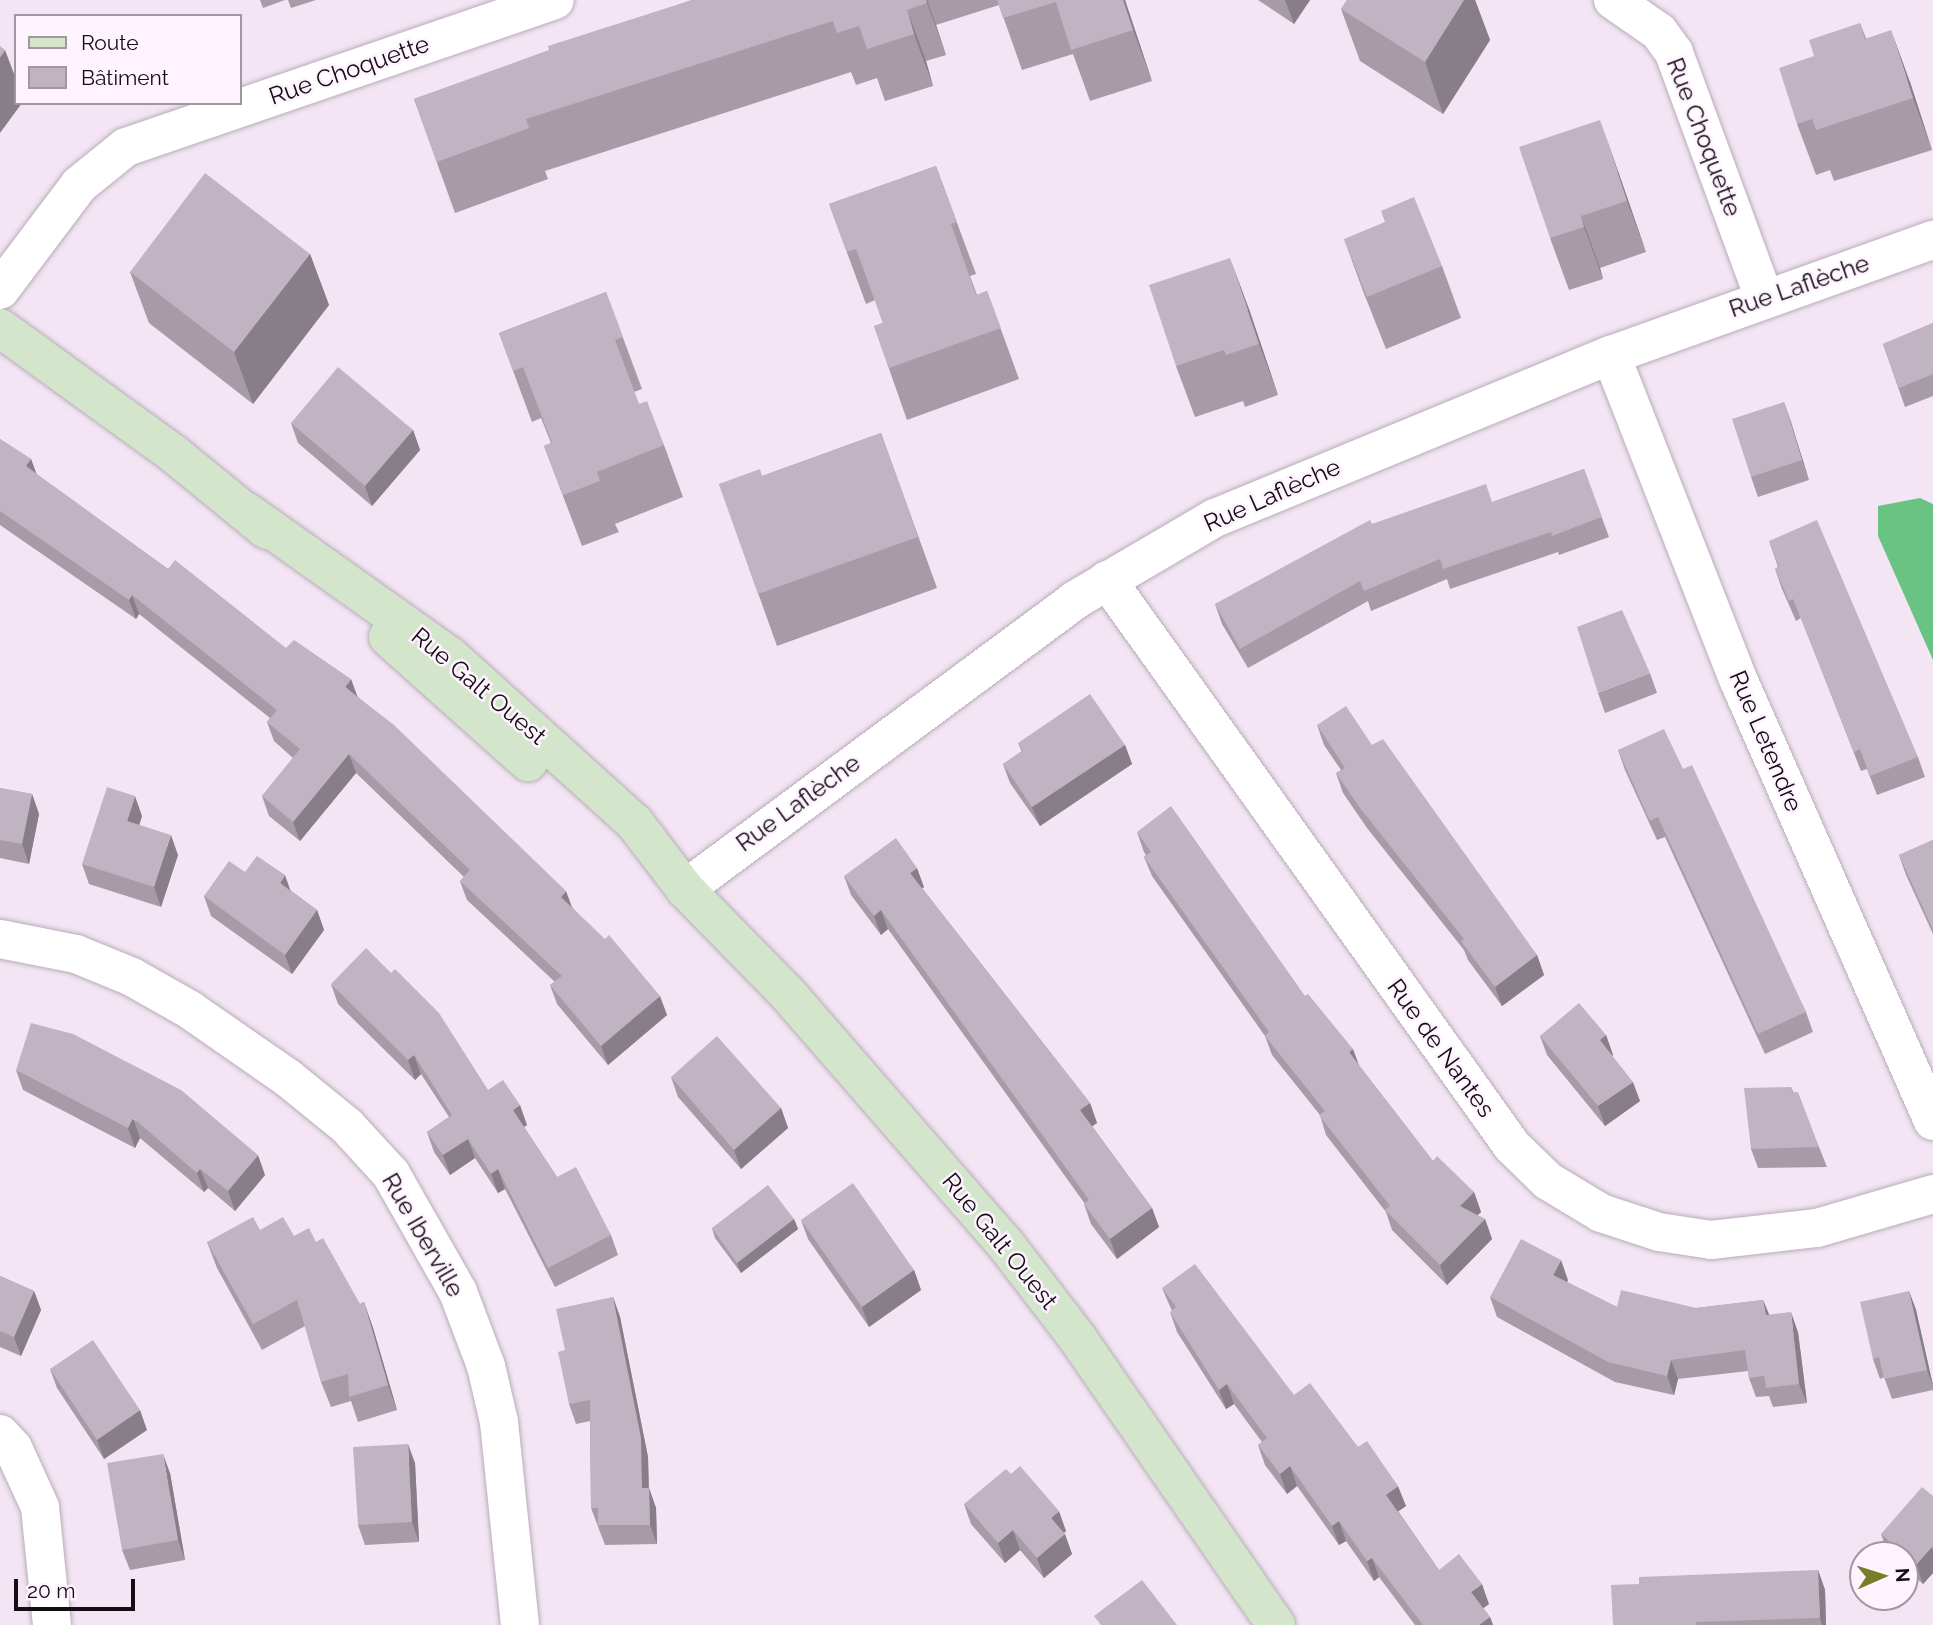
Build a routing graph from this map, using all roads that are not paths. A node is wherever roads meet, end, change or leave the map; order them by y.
1 (555, 0) edge
2 (1613, 0) edge
3 (1933, 240) edge
4 (0, 290) edge
5 (1764, 297) junction
6 (0, 328) edge
7 (1611, 355) junction
8 (1107, 580) junction
9 (685, 889) junction
10 (0, 939) edge
11 (1933, 1121) edge
12 (1933, 1194) edge
13 (0, 1434) edge
14 (52, 1625) edge
15 (520, 1625) edge
16 (1276, 1625) edge

1 - 4 street, Rue Choquette
2 - 5 street, Rue Choquette
3 - 5 street, Rue Laflèche
5 - 7 street, Rue Laflèche
6 - 9 street, Rue Galt Ouest
7 - 8 street, Rue Laflèche
7 - 11 street, Rue Letendre
8 - 9 street, Rue Laflèche
8 - 12 street, Rue de Nantes
9 - 16 street, Rue Galt Ouest
10 - 15 street, Rue Iberville
13 - 14 street

